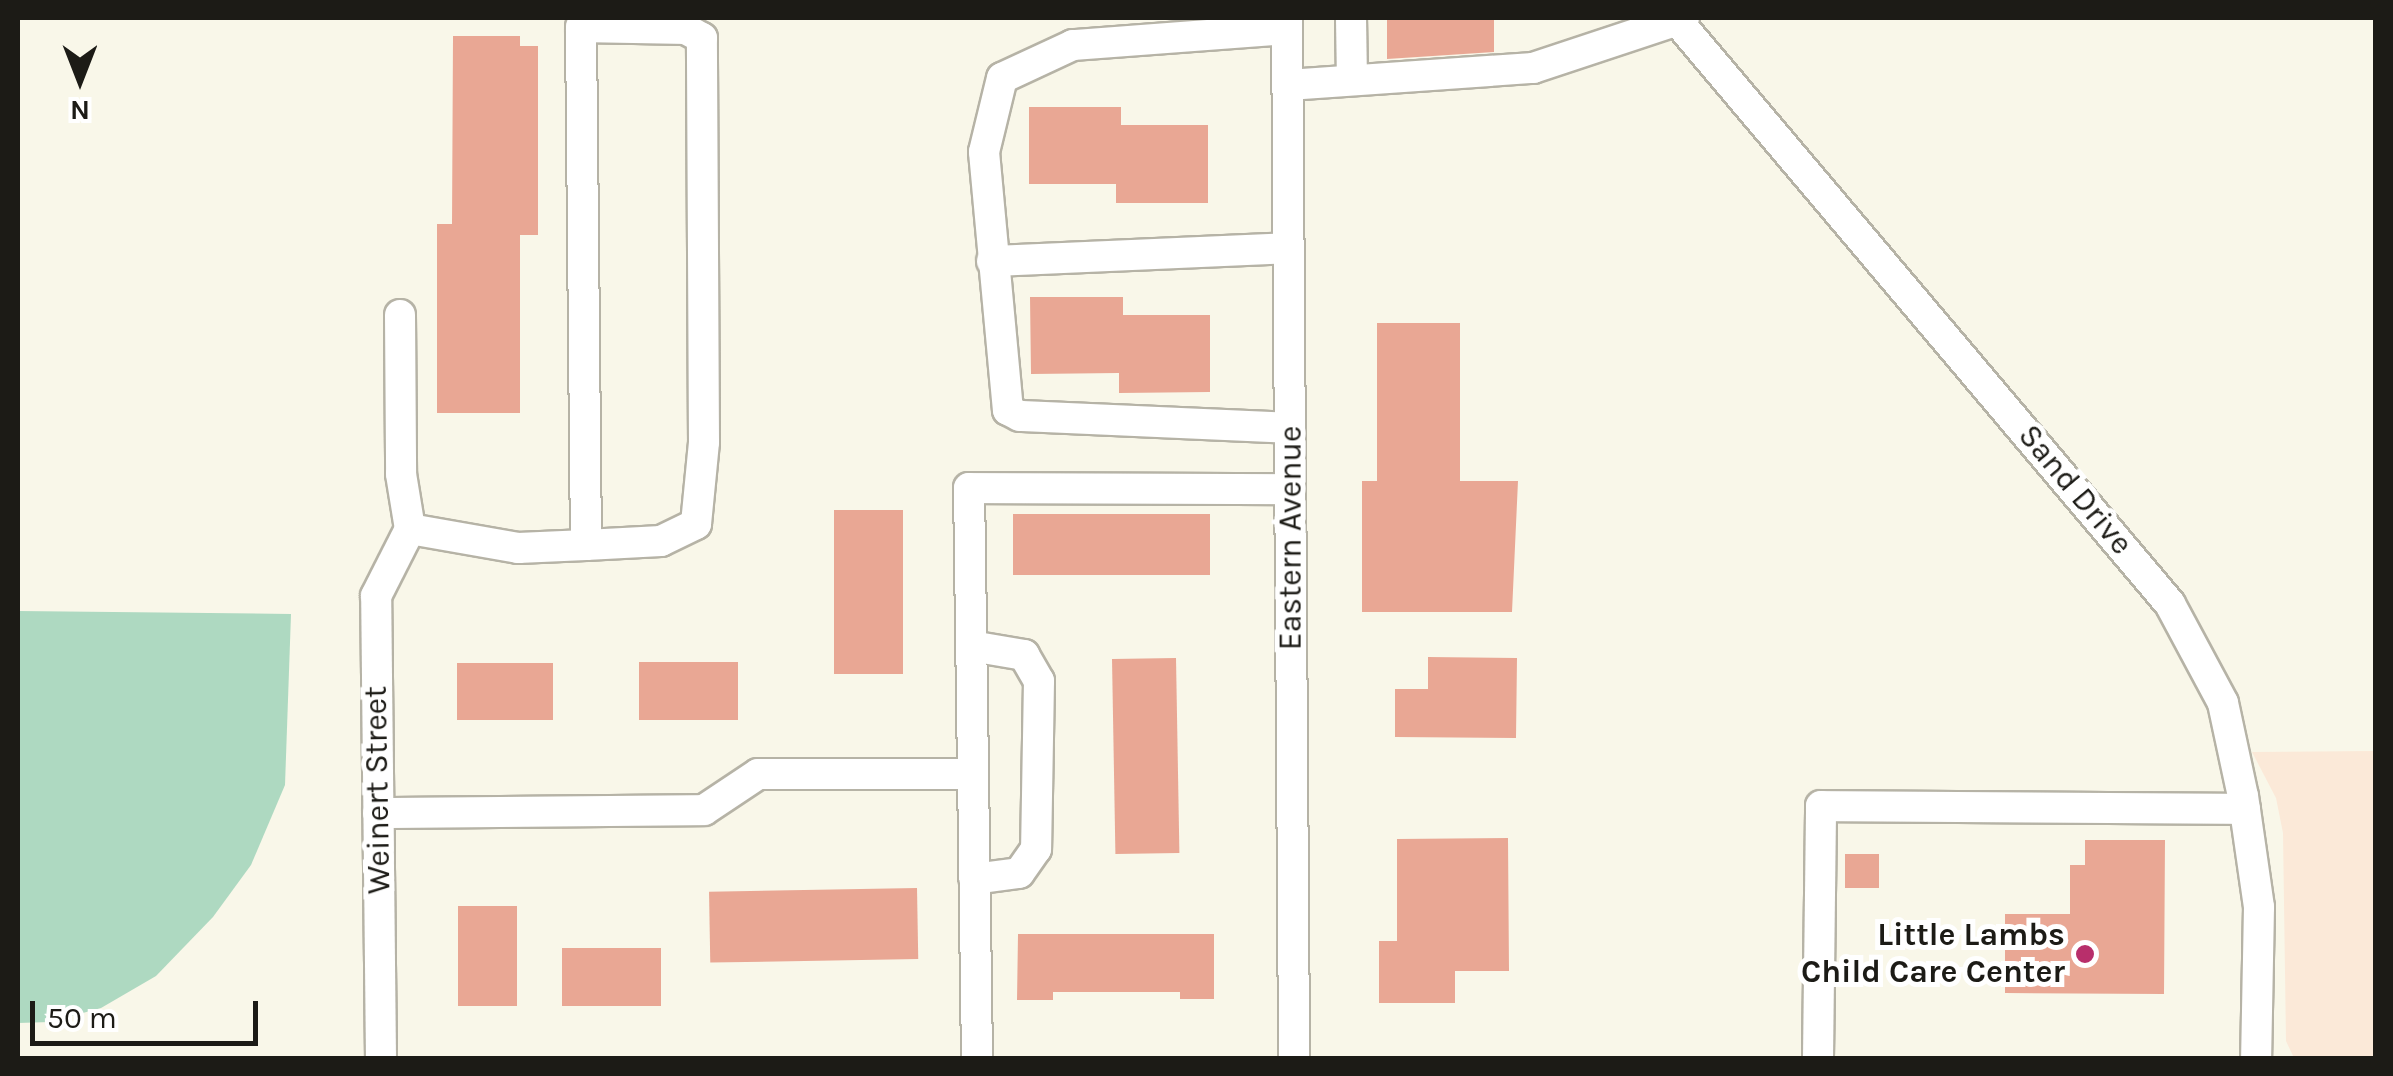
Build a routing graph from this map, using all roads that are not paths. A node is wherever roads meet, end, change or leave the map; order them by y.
1 (1350, 18) edge
2 (1678, 18) edge
3 (1287, 23) edge
4 (1352, 80) junction
5 (1288, 85) junction
6 (1289, 248) junction
7 (992, 261) junction
8 (400, 315) dead end
9 (1290, 428) junction
10 (1290, 489) junction
11 (410, 529) junction
12 (586, 545) junction
13 (971, 646) junction
14 (973, 774) junction
15 (2244, 809) junction
16 (378, 813) junction
17 (974, 879) junction
18 (381, 1058) edge
19 (977, 1058) edge
20 (1294, 1058) edge
21 (1818, 1058) edge
22 (2256, 1058) edge

1 - 4 street
2 - 4 street
2 - 15 street, Sand Drive
3 - 5 street, Eastern Avenue
3 - 7 street
4 - 5 street
5 - 6 street, Eastern Avenue
6 - 7 street
6 - 9 street, Eastern Avenue
7 - 9 street
8 - 11 street
9 - 10 street, Eastern Avenue
10 - 13 street
10 - 20 street, Eastern Avenue
11 - 12 street
11 - 16 street, Weinert Street
12 - 12 street
13 - 14 street
13 - 17 street
14 - 16 street
14 - 17 street
15 - 21 street
15 - 22 street, Sand Drive
16 - 18 street, Weinert Street
17 - 19 street

